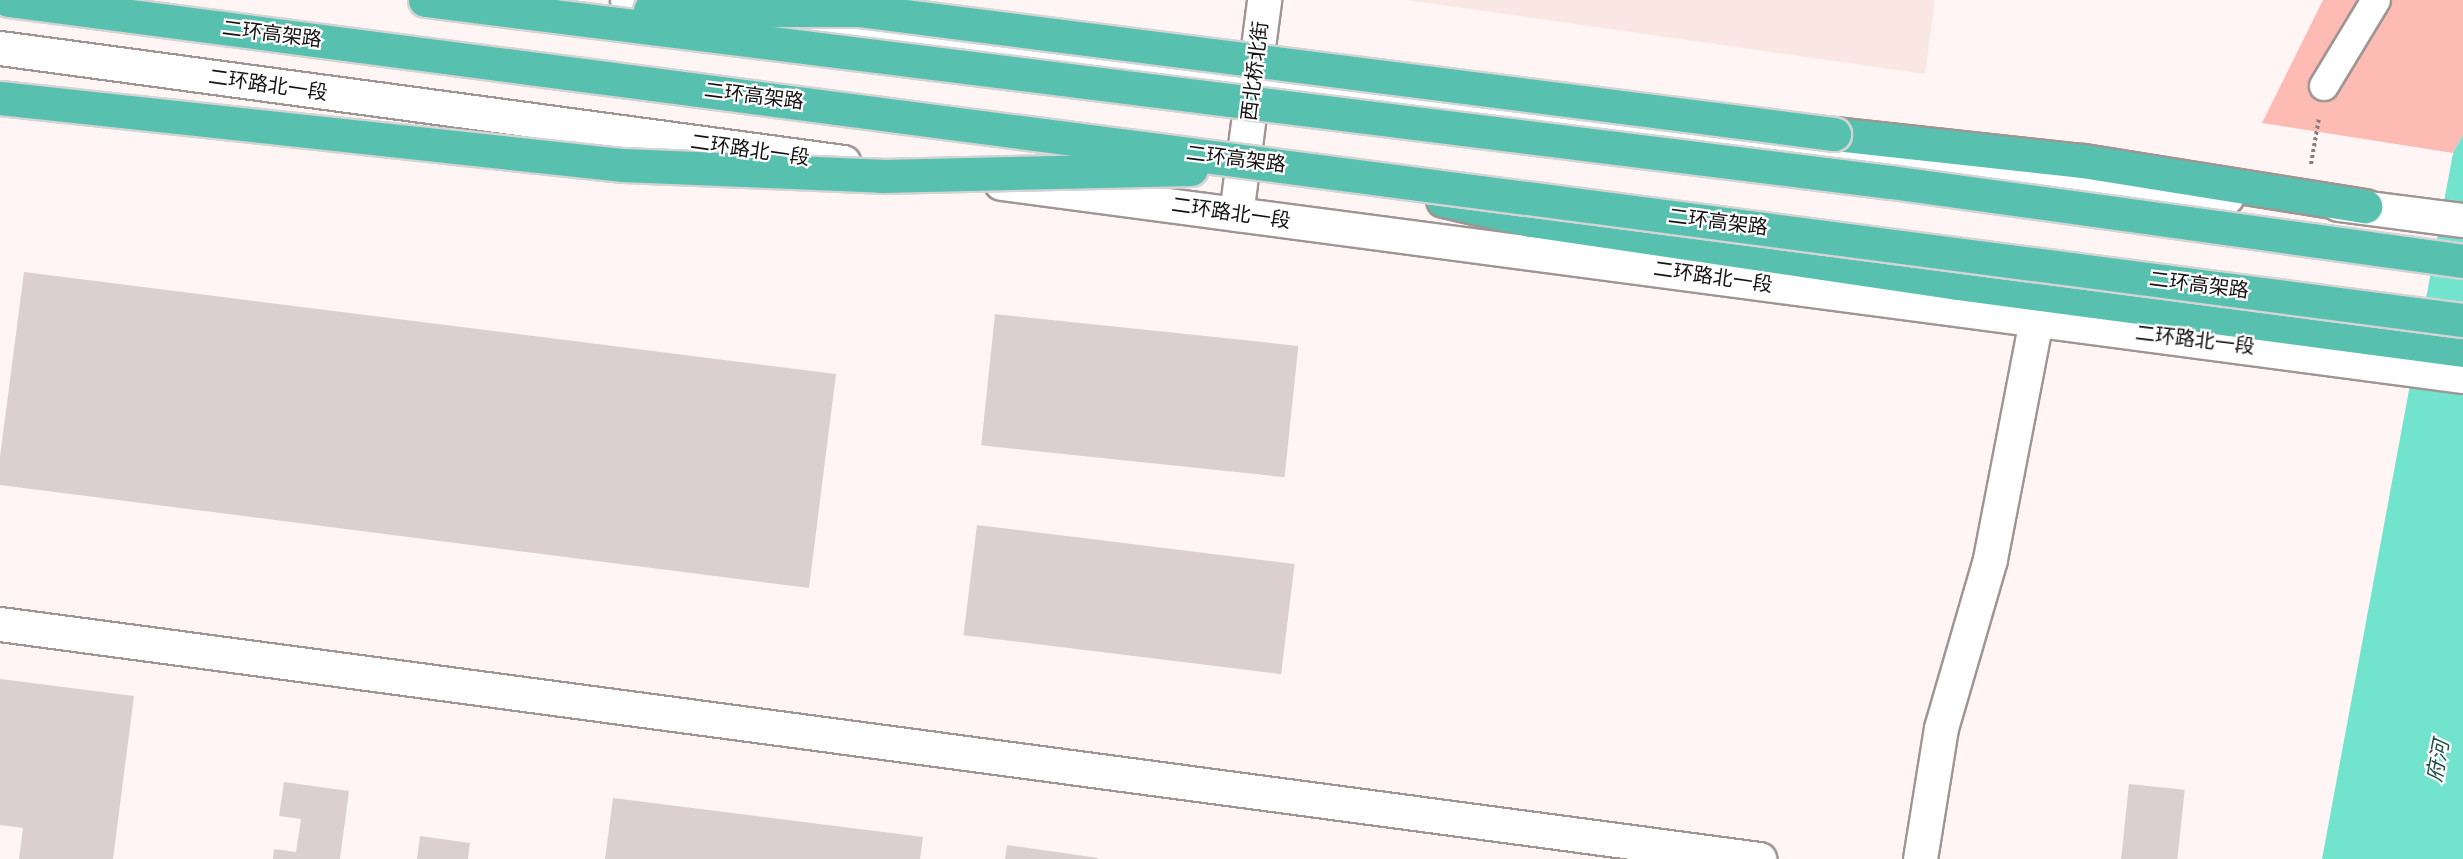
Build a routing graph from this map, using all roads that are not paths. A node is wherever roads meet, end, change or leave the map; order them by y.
1 (8, 0) edge
2 (431, 0) edge
3 (627, 0) edge
4 (1264, 0) edge
5 (2376, 0) edge
6 (509, 10) junction
7 (0, 48) edge
8 (1254, 80) junction
9 (2324, 86) road end
10 (0, 98) edge
11 (1300, 167) junction
12 (2365, 206) junction
13 (1236, 214) junction
14 (2463, 220) edge
15 (2463, 261) edge
16 (2036, 319) junction
17 (2463, 320) edge
18 (2463, 350) edge
19 (2463, 376) edge
20 (0, 624) edge
21 (1759, 859) edge
22 (1920, 859) edge

1 - 11 highway, 二环高架路, bridge
2 - 6 highway, bridge
3 - 8 main road
4 - 8 main road, 西北桥北街
5 - 9 street
6 - 12 highway, bridge
6 - 15 highway, bridge
7 - 13 main road, 二环路北一段
8 - 12 main road
8 - 13 main road, 西北桥北街
10 - 11 highway, bridge
11 - 17 highway, 二环高架路, bridge
11 - 18 highway, bridge
12 - 14 main road
13 - 16 main road, 二环路北一段
16 - 19 main road, 二环路北一段
16 - 22 main road
20 - 21 main road

